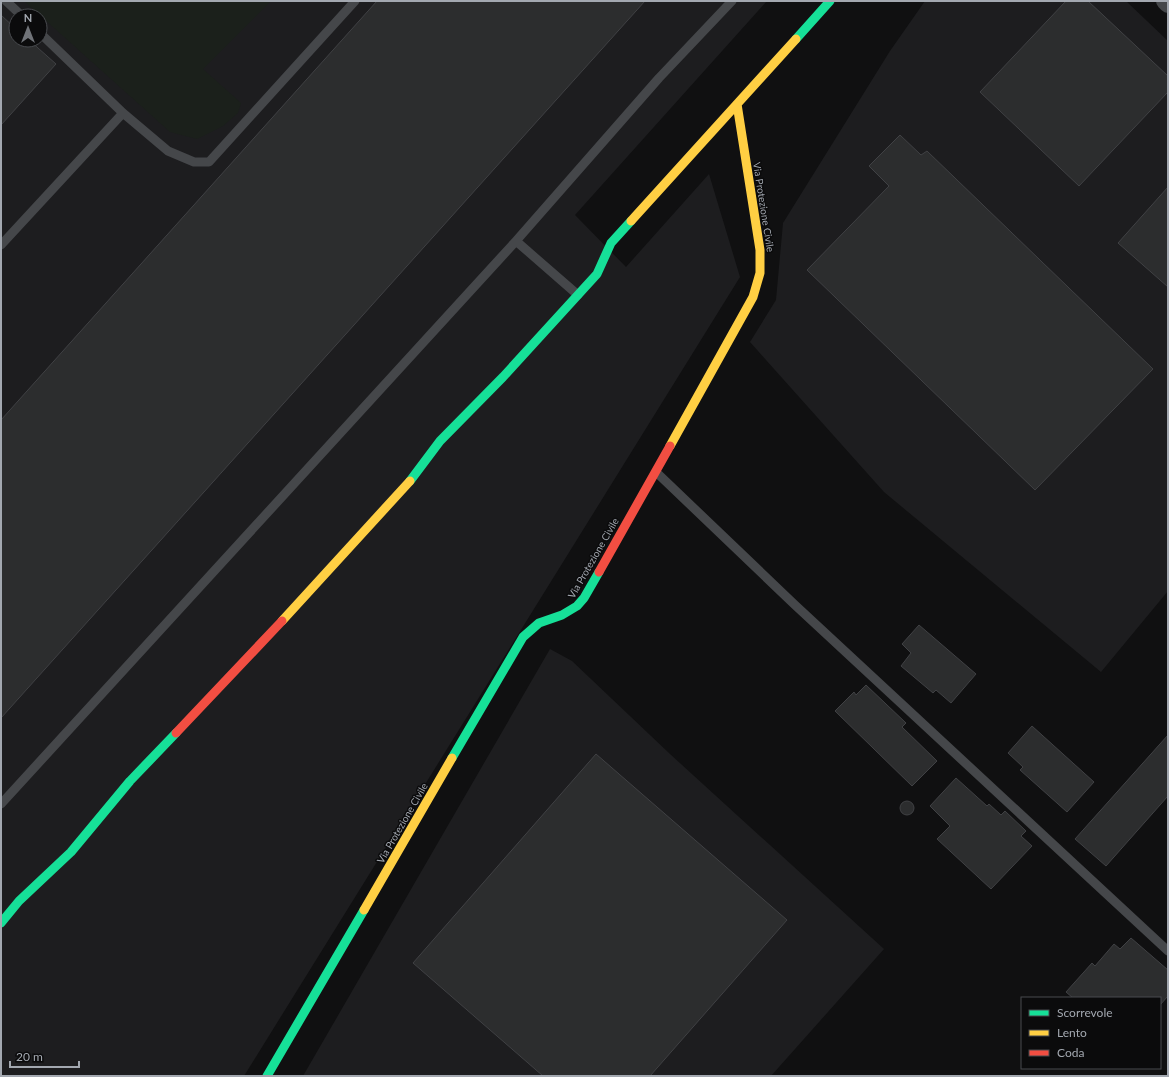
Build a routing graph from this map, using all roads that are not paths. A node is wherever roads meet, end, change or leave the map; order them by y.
1 (6, 1) edge
2 (354, 1) edge
3 (732, 1) edge
4 (830, 1) edge
5 (1165, 1) edge
6 (1168, 4) edge
7 (13, 8) edge
8 (48, 41) edge
9 (737, 104) junction
10 (123, 113) junction
11 (516, 241) junction
12 (1, 245) edge
13 (578, 295) junction
14 (656, 472) junction
15 (1, 804) edge
16 (1, 923) edge
17 (1168, 951) edge
18 (267, 1076) edge

1 - 7 lane
2 - 10 lane
3 - 11 lane
4 - 9 street
5 - 6 street
8 - 10 lane
9 - 13 street
9 - 14 street, Via Protezione Civile
10 - 12 lane
11 - 13 lane
11 - 15 lane
13 - 16 street
14 - 17 lane
14 - 18 street, Via Protezione Civile

